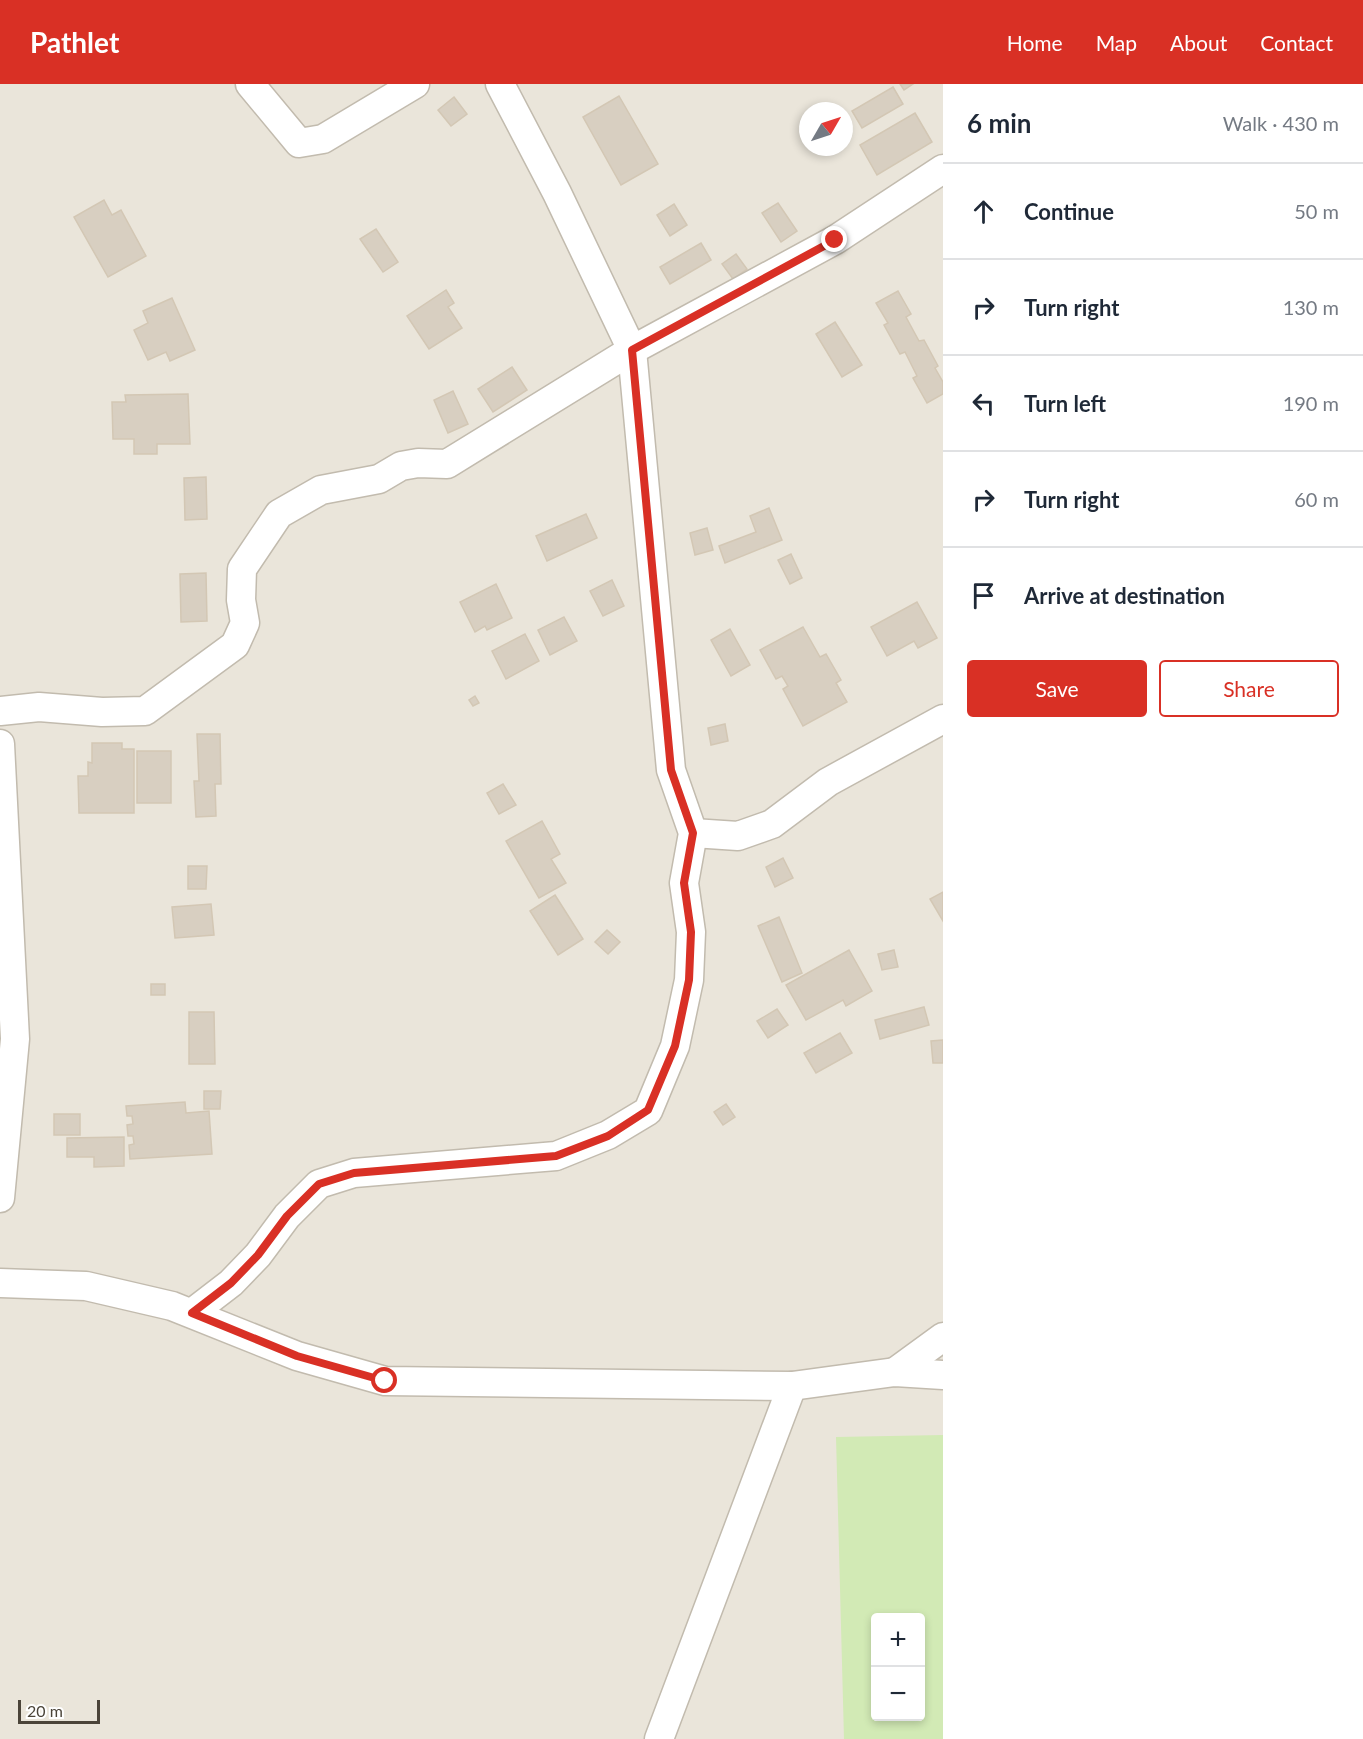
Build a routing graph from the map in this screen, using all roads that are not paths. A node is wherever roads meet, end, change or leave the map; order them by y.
1 (250, 84) edge
2 (415, 84) edge
3 (500, 84) edge
4 (943, 169) edge
5 (632, 350) junction
6 (0, 711) edge
7 (943, 719) edge
8 (0, 744) edge
9 (693, 833) junction
10 (8, 1040) edge
11 (0, 1198) edge
12 (0, 1283) edge
13 (192, 1313) junction
14 (943, 1337) edge
15 (895, 1372) junction
16 (943, 1375) edge
17 (792, 1386) junction
18 (659, 1739) edge

1 - 2 street
3 - 5 street
4 - 5 street
5 - 6 street
5 - 9 street
7 - 9 street
8 - 10 street
9 - 13 street
10 - 11 street
12 - 13 street
13 - 17 street
14 - 15 street
15 - 16 street
15 - 17 street
17 - 18 street

